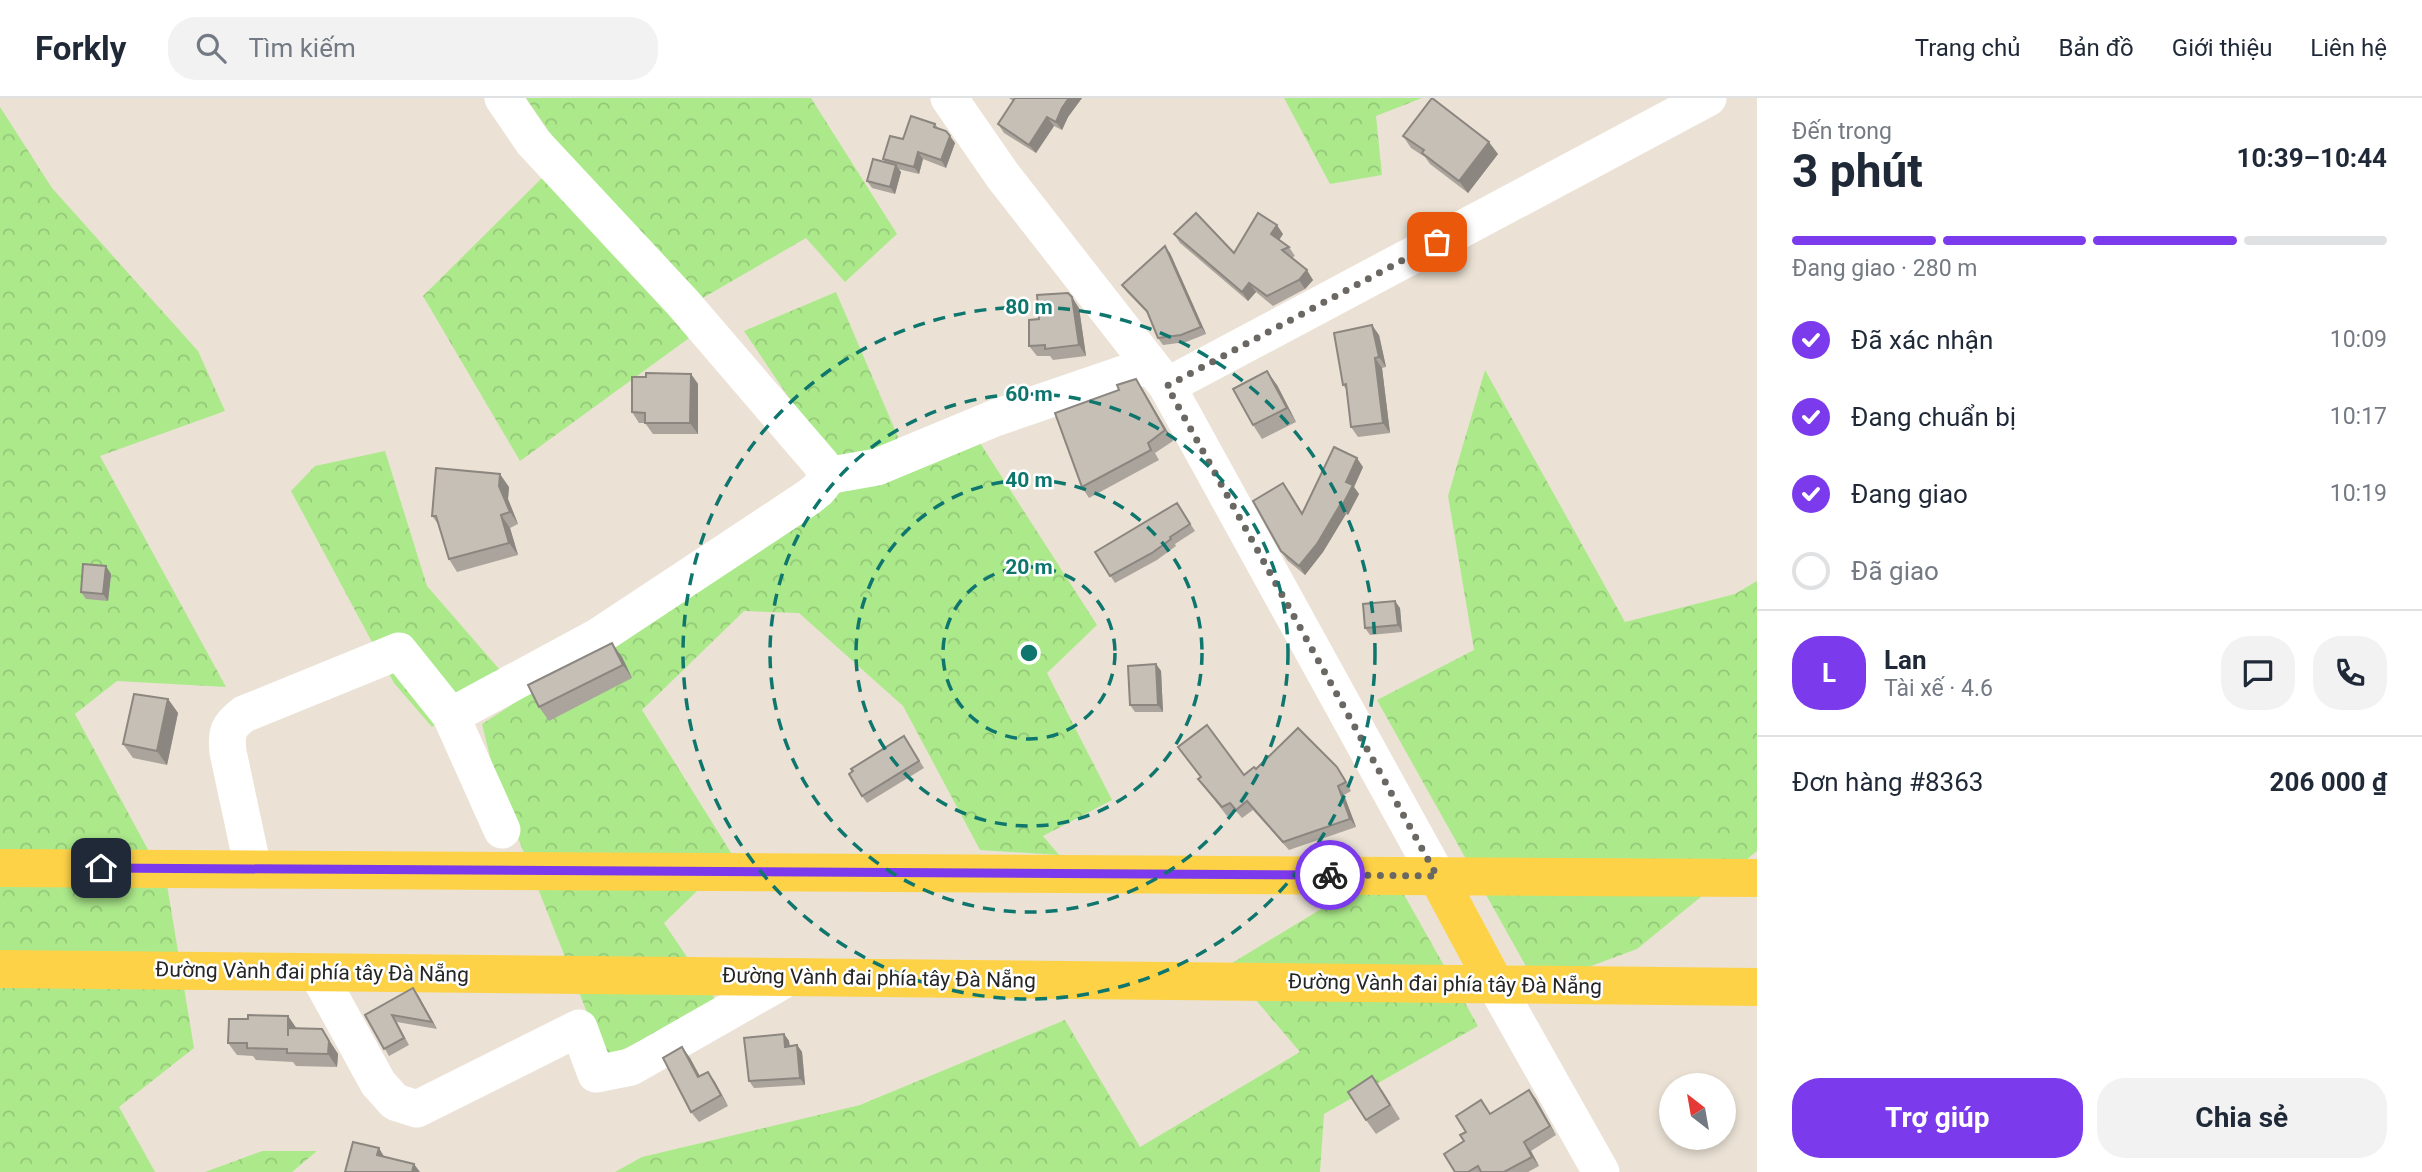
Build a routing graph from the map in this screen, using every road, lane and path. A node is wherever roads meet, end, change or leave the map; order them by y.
1 (503, 98) edge
2 (949, 98) edge
3 (1708, 98) edge
4 (1159, 376) junction
5 (826, 476) junction
6 (451, 716) junction
7 (502, 830) dead end
8 (0, 868) edge
9 (253, 869) junction
10 (1437, 876) junction
11 (1757, 878) edge
12 (0, 969) edge
13 (317, 972) junction
14 (789, 977) junction
15 (1495, 984) junction
16 (1757, 987) edge
17 (1601, 1172) edge

1 - 5 street
2 - 4 street
3 - 4 street
4 - 5 street
4 - 10 street
5 - 6 street
6 - 7 street
6 - 9 street
8 - 9 main road
9 - 10 main road
10 - 11 main road
10 - 15 main road
12 - 13 main road, Đường Vành đai phía tây Đà Nẵng
13 - 14 main road, Đường Vành đai phía tây Đà Nẵng
13 - 14 street
14 - 15 main road, Đường Vành đai phía tây Đà Nẵng
15 - 16 main road, Đường Vành đai phía tây Đà Nẵng
15 - 17 street

